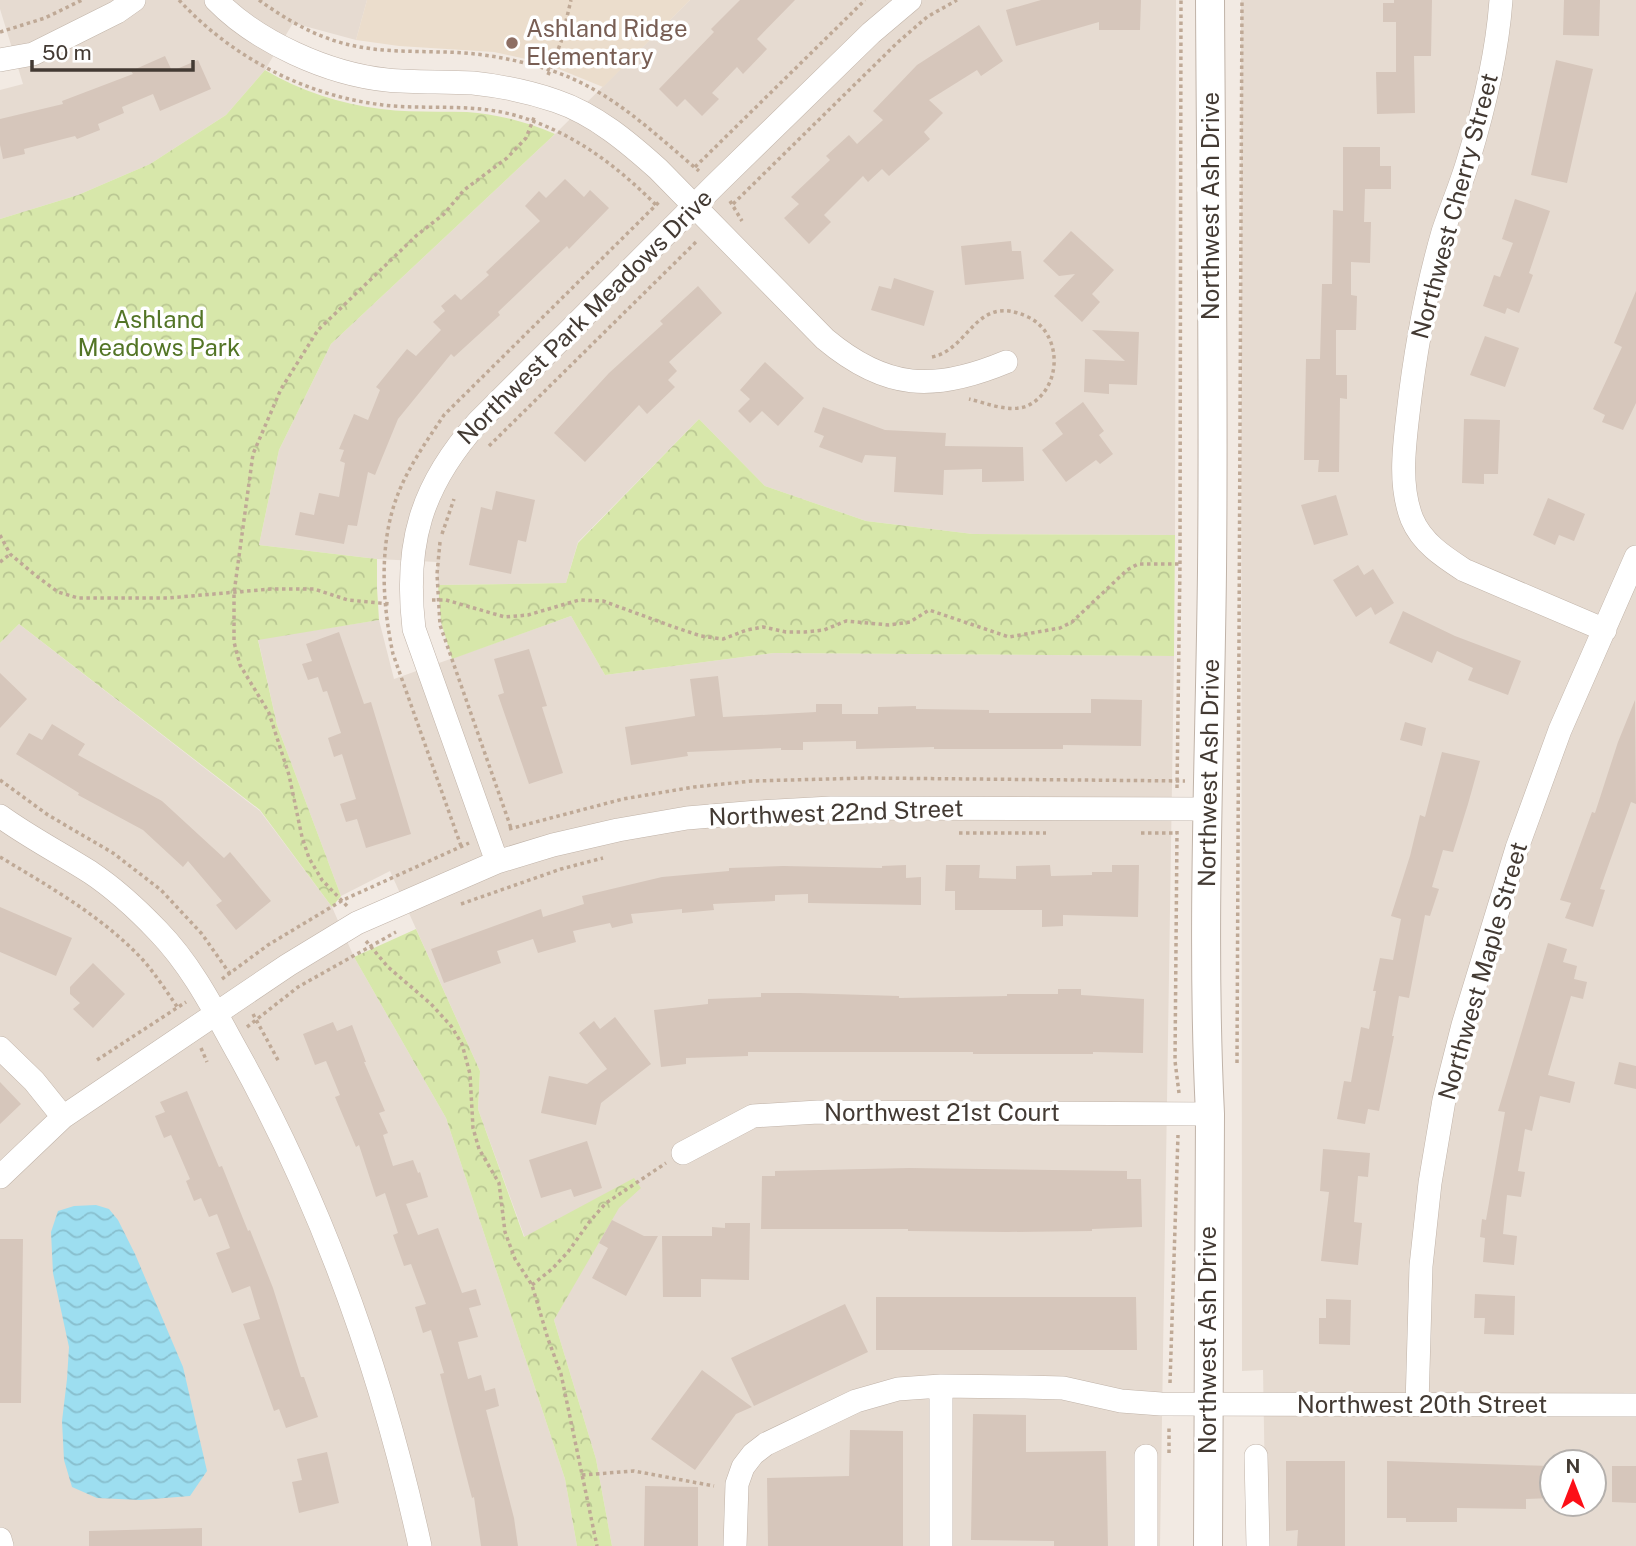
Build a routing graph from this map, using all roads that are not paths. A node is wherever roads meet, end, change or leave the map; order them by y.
1 (134, 0) edge
2 (216, 0) edge
3 (910, 0) edge
4 (1210, 0) edge
5 (1501, 0) edge
6 (0, 60) edge
7 (694, 205) junction
8 (1006, 362) dead end
9 (1636, 557) edge
10 (1605, 630) junction
11 (1207, 809) junction
12 (0, 816) edge
13 (497, 862) junction
14 (216, 1013) junction
15 (0, 1048) edge
16 (1210, 1114) junction
17 (63, 1117) junction
18 (683, 1153) road end
19 (0, 1177) edge
20 (941, 1386) junction
21 (1208, 1405) junction
22 (1417, 1405) junction
23 (1636, 1405) edge
24 (1158, 1456) road end
25 (1256, 1456) dead end
26 (0, 1539) edge
27 (2, 1546) edge
28 (420, 1546) edge
29 (736, 1546) edge
30 (941, 1546) edge
31 (1146, 1546) edge
32 (1208, 1546) edge
33 (1258, 1546) edge

1 - 6 street
2 - 7 street
3 - 7 street, Northwest Park Meadows Drive
4 - 11 street, Northwest Ash Drive
5 - 10 street, Northwest Cherry Street
7 - 8 street
7 - 13 street, Northwest Park Meadows Drive
9 - 10 street, Northwest Maple Street
10 - 22 street, Northwest Maple Street
11 - 13 street, Northwest 22nd Street
11 - 16 street, Northwest Ash Drive
12 - 14 street
13 - 14 street, Northwest 22nd Street
14 - 17 street, Northwest 22nd Street
14 - 28 street
15 - 17 street
16 - 18 street, Northwest 21st Court
16 - 21 street, Northwest Ash Drive
17 - 19 street, Northwest 22nd Street
20 - 21 street, Northwest 20th Street
20 - 29 street, Northwest 20th Street
20 - 30 street
21 - 22 street, Northwest 20th Street
21 - 32 street, Northwest Ash Drive
22 - 23 street, Northwest 20th Street
24 - 31 street
25 - 33 street
26 - 27 street

